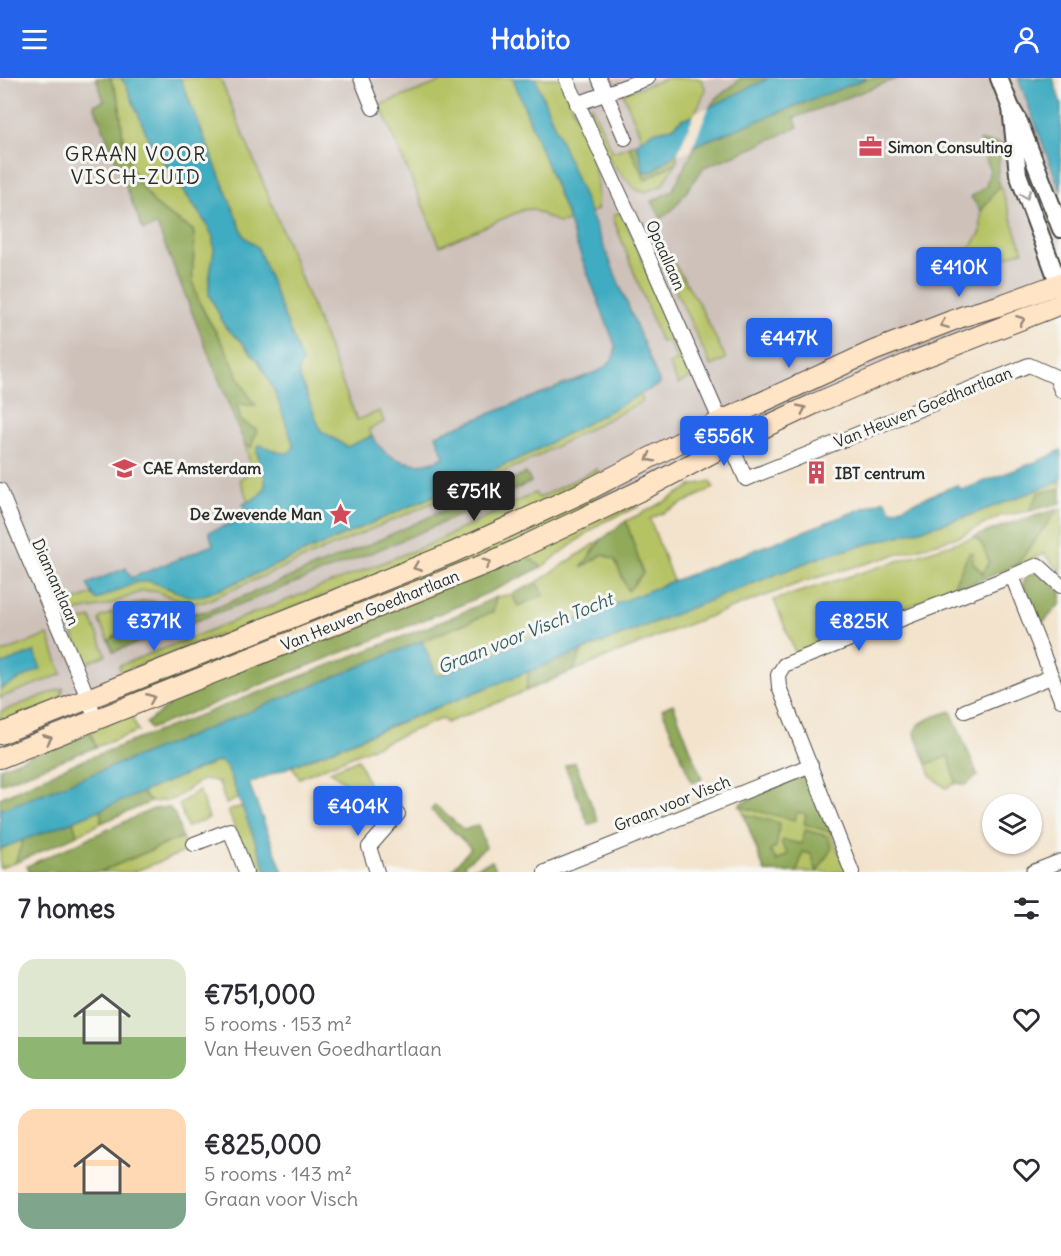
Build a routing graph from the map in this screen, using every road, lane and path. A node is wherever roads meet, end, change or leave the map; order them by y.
1 (361, 78) edge
2 (566, 78) edge
3 (599, 78) edge
4 (648, 78) edge
5 (999, 78) edge
6 (606, 94) junction
7 (577, 104) junction
8 (373, 108) dead end
9 (1011, 108) junction
10 (625, 138) dead end
11 (1061, 230) edge
12 (1060, 286) edge
13 (1061, 304) edge
14 (1061, 390) edge
15 (721, 421) junction
16 (731, 443) junction
17 (0, 490) edge
18 (1012, 576) junction
19 (1061, 586) edge
20 (1051, 677) junction
21 (89, 699) junction
22 (1061, 700) edge
23 (966, 711) dead end
24 (96, 720) junction
25 (0, 734) edge
26 (0, 758) edge
27 (811, 765) junction
28 (398, 814) dead end
29 (194, 844) dead end
30 (1061, 861) edge
31 (246, 872) edge
32 (377, 872) edge
33 (545, 872) edge
34 (852, 872) edge
35 (1033, 872) edge

1 - 8 street
2 - 7 street, Opaallaan
3 - 6 street
4 - 6 street
5 - 9 street
6 - 7 street
6 - 10 street
7 - 15 street, Opaallaan
9 - 11 street
9 -> 12 street
12 -> 15 main road, Van Heuven Goedhartlaan
16 -> 13 main road, Van Heuven Goedhartlaan
14 - 16 street, Van Heuven Goedhartlaan
15 - 16 street, Van Heuven Goedhartlaan
15 -> 21 main road, Van Heuven Goedhartlaan
24 -> 16 main road, Van Heuven Goedhartlaan
17 - 21 street, Diamantlaan
18 - 19 street
18 - 20 street
18 - 27 street
20 - 22 street
20 - 23 street
21 - 24 street, Diamantlaan
21 - 25 main road, Van Heuven Goedhartlaan
26 -> 24 main road, Van Heuven Goedhartlaan
27 - 33 street, Graan voor Visch
27 - 34 street
28 - 32 street
29 - 31 street
30 - 35 street

